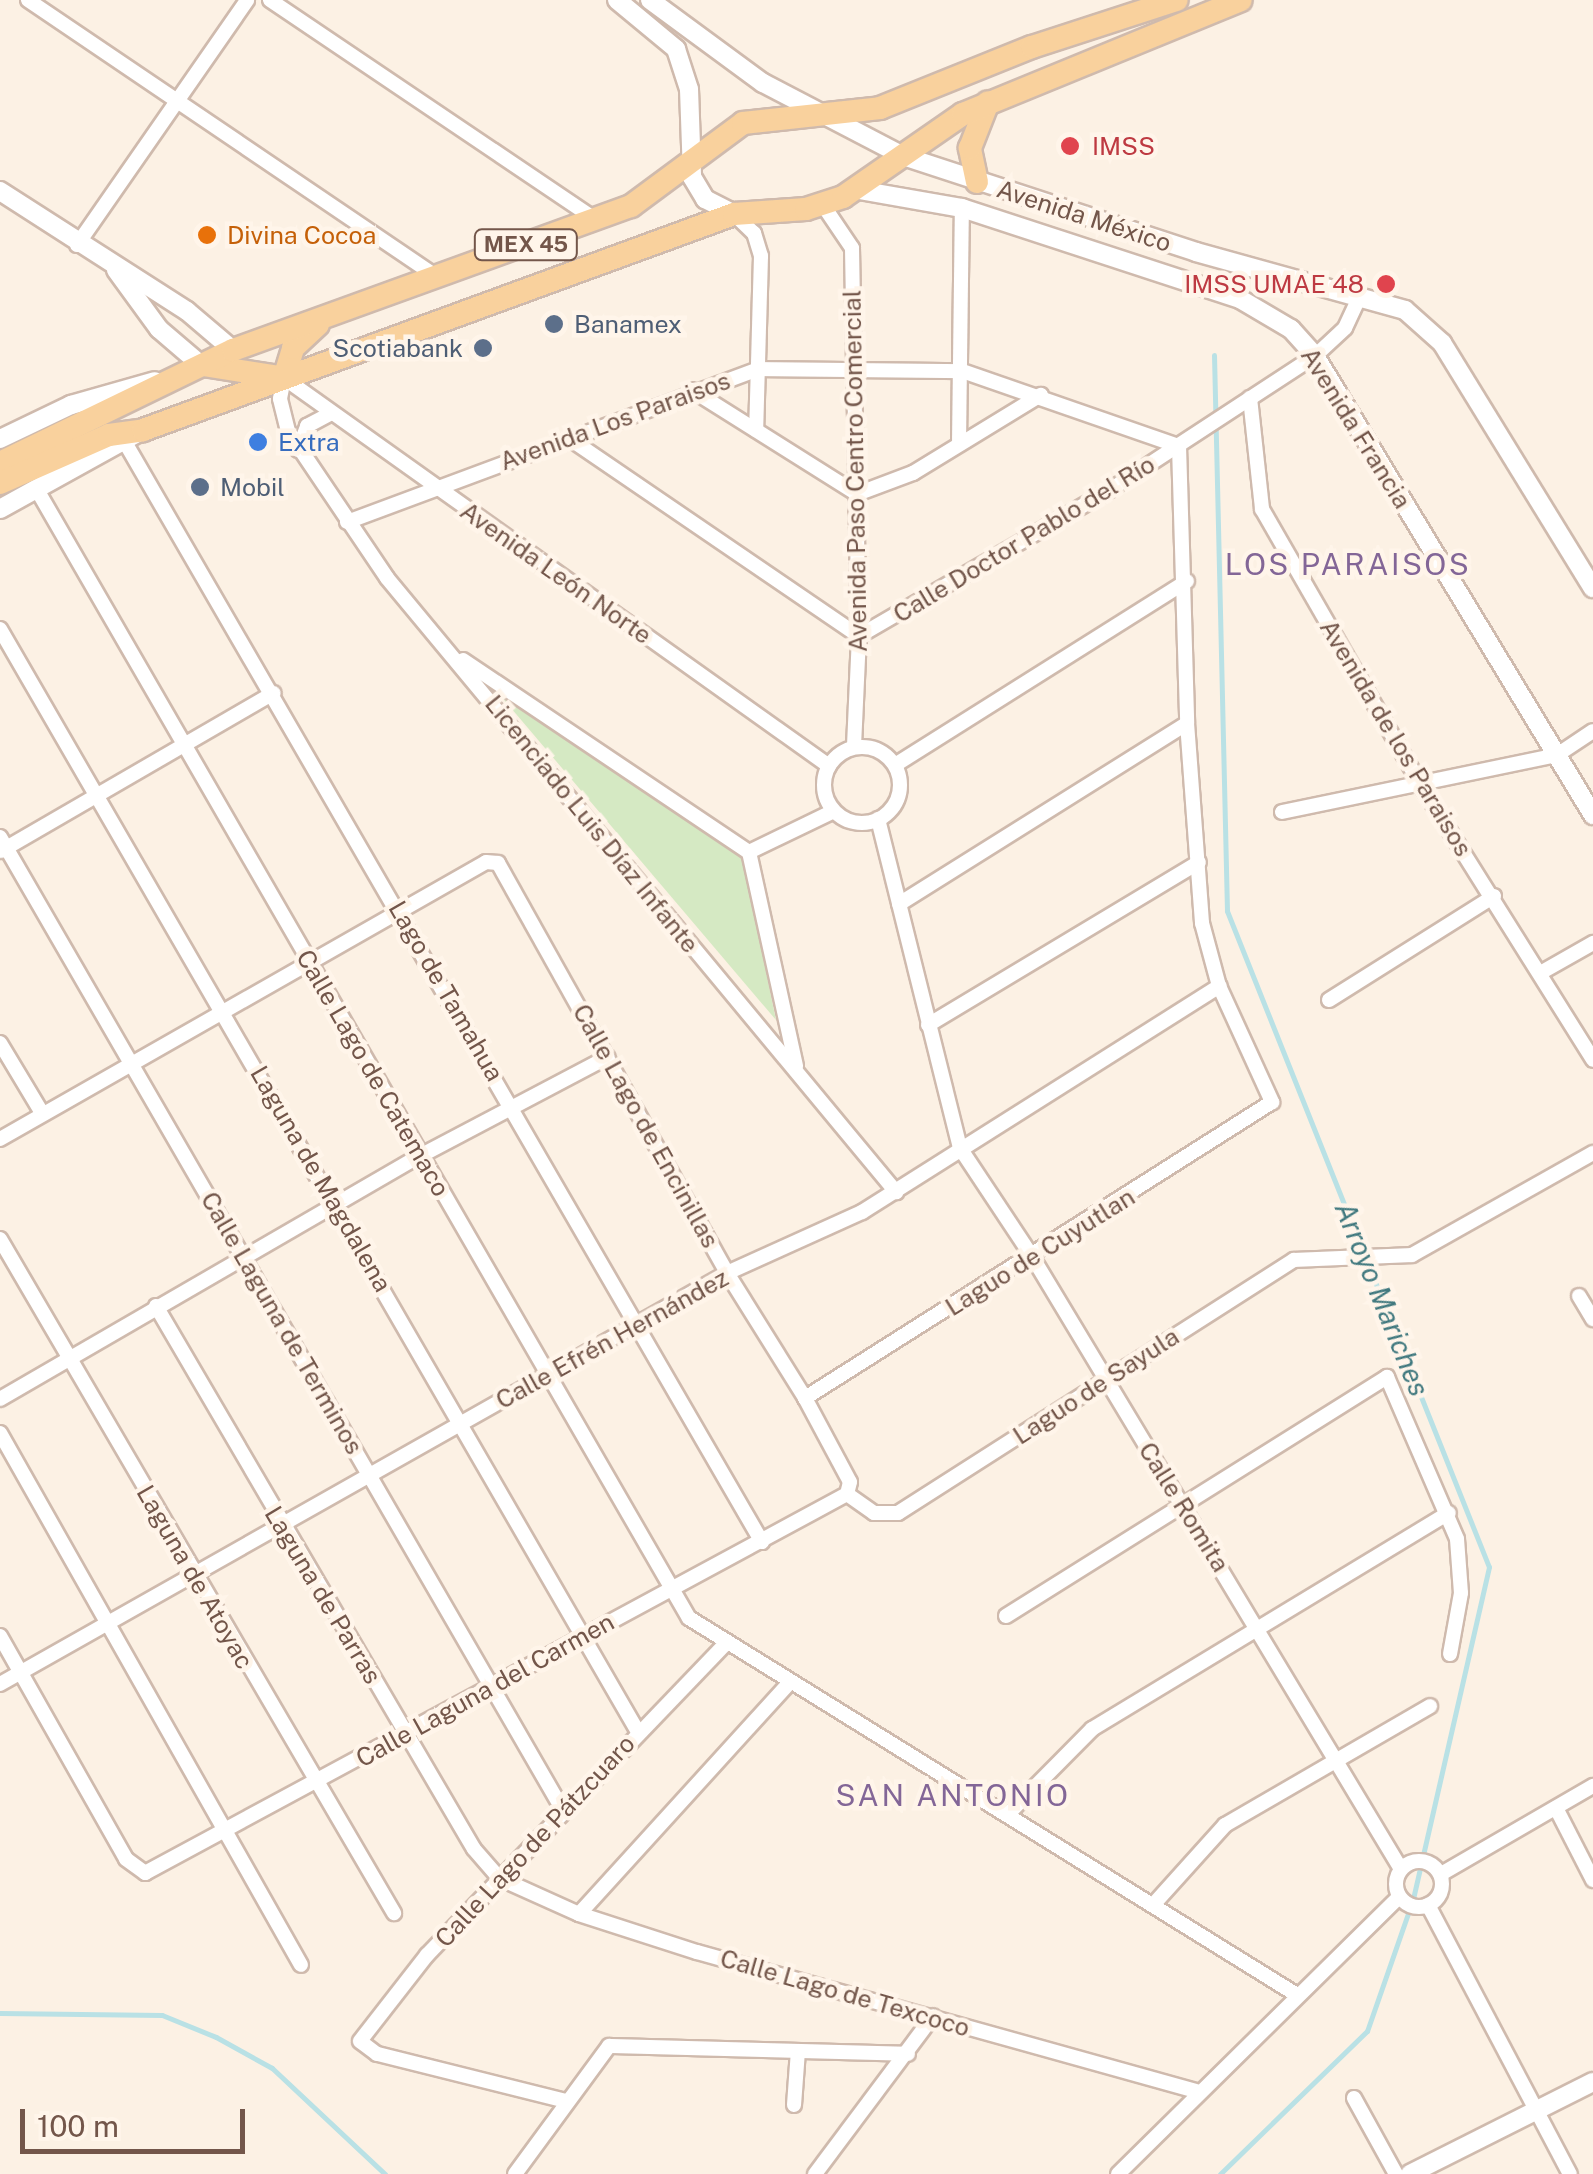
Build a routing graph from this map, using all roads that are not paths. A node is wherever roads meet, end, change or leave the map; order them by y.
1 (28, 0) edge
2 (247, 0) edge
3 (270, 0) edge
4 (616, 0) edge
5 (1177, 0) edge
6 (1240, 0) edge
7 (661, 3) edge
8 (1140, 8) edge
9 (988, 102) junction
10 (173, 103) junction
11 (814, 111) junction
12 (903, 156) junction
13 (691, 158) junction
14 (976, 182) junction
15 (859, 190) junction
16 (0, 191) edge
17 (822, 205) junction
18 (962, 208) junction
19 (734, 214) junction
20 (597, 220) junction
21 (77, 245) junction
22 (115, 270) junction
23 (438, 277) junction
24 (1360, 296) junction
25 (347, 308) junction
26 (233, 350) junction
27 (1315, 356) junction
28 (850, 368) junction
29 (189, 370) junction
30 (759, 370) junction
31 (962, 371) junction
32 (284, 378) junction
33 (692, 390) junction
34 (1040, 395) junction
35 (1250, 398) junction
36 (331, 413) junction
37 (756, 430) junction
38 (134, 437) junction
39 (0, 440) edge
40 (570, 440) junction
41 (960, 444) junction
42 (1179, 446) junction
43 (298, 450) junction
44 (0, 463) edge
45 (0, 482) edge
46 (433, 487) junction
47 (36, 488) junction
48 (857, 494) junction
49 (0, 509) edge
50 (347, 522) junction
51 (1187, 581) junction
52 (1593, 588) edge
53 (0, 628) edge
54 (860, 636) junction
55 (450, 651) junction
56 (274, 692) junction
57 (1188, 723) junction
58 (1593, 732) edge
59 (185, 747) junction
60 (854, 747) junction
61 (1557, 755) junction
62 (895, 765) junction
63 (829, 766) junction
64 (1422, 787) junction
65 (97, 797) junction
66 (834, 810) junction
67 (1282, 812) dead end
68 (1593, 815) edge
69 (878, 819) junction
70 (2, 845) edge
71 (749, 852) junction
72 (1199, 862) junction
73 (1494, 896) junction
74 (899, 904) junction
75 (400, 910) junction
76 (1593, 943) edge
77 (309, 963) junction
78 (1542, 972) junction
79 (1219, 986) junction
80 (1329, 1000) dead end
81 (225, 1014) junction
82 (928, 1025) junction
83 (0, 1043) edge
84 (608, 1057) junction
85 (1593, 1060) edge
86 (136, 1064) junction
87 (797, 1070) junction
88 (512, 1106) junction
89 (42, 1113) junction
90 (0, 1139) edge
91 (960, 1148) junction
92 (1593, 1153) edge
93 (420, 1156) junction
94 (896, 1192) junction
95 (337, 1206) junction
96 (0, 1239) edge
97 (241, 1257) junction
98 (1033, 1258) junction
99 (727, 1273) junction
100 (1579, 1296) dead end
101 (156, 1306) junction
102 (1593, 1319) edge
103 (636, 1326) junction
104 (71, 1358) junction
105 (552, 1374) junction
106 (1104, 1379) junction
107 (805, 1398) junction
108 (0, 1399) edge
109 (462, 1423) junction
110 (0, 1433) edge
111 (370, 1472) junction
112 (847, 1494) junction
113 (1184, 1506) junction
114 (1449, 1513) junction
115 (281, 1525) junction
116 (762, 1542) junction
117 (192, 1576) junction
118 (670, 1590) junction
119 (1006, 1616) dead end
120 (108, 1626) junction
121 (1258, 1630) junction
122 (582, 1633) junction
123 (0, 1636) edge
124 (724, 1645) junction
125 (1450, 1654) dead end
126 (21, 1673) junction
127 (789, 1683) junction
128 (0, 1684) edge
129 (492, 1685) junction
130 (1430, 1706) dead end
131 (638, 1732) junction
132 (406, 1735) junction
133 (1334, 1760) junction
134 (317, 1783) junction
135 (1593, 1786) edge
136 (1556, 1808) junction
137 (563, 1810) junction
138 (1007, 1815) junction
139 (224, 1834) junction
140 (1401, 1869) junction
141 (1438, 1870) junction
142 (500, 1878) junction
143 (1593, 1880) edge
144 (1401, 1898) junction
145 (1153, 1906) junction
146 (1424, 1906) junction
147 (394, 1914) dead end
148 (579, 1914) junction
149 (300, 1965) dead end
150 (1296, 1995) junction
151 (933, 2016) junction
152 (798, 2052) junction
153 (908, 2054) junction
154 (1593, 2082) edge
155 (1196, 2091) junction
156 (1354, 2098) dead end
157 (566, 2101) junction
158 (794, 2105) dead end
159 (1534, 2111) junction
160 (515, 2174) edge
161 (815, 2174) edge
162 (1118, 2174) edge
163 (1396, 2174) edge
164 (1410, 2174) edge
165 (1570, 2174) edge

1 - 10 street
2 - 10 street
3 - 20 street
4 - 13 street
5 - 8 main road, MEX 45
6 - 9 main road, MEX 45
7 - 11 street, Avenida México
8 - 11 main road, MEX 45
9 - 12 main road, MEX 45
9 - 14 main road
10 - 21 street
10 - 23 street
11 - 12 street, Avenida México
11 - 13 main road, MEX 45
12 - 14 street, Avenida México
12 - 15 main road, MEX 45
13 - 19 street
13 - 20 main road, MEX 45
14 - 24 street, Avenida México
15 - 17 main road, MEX 45
15 - 18 street, Avenida Francia
16 - 21 street
17 - 19 main road, MEX 45
17 - 28 street, Avenida Paso Centro Comercial
18 - 27 street, Avenida Francia
18 - 31 street
19 - 30 street
19 - 32 main road, MEX 45
20 - 23 main road, MEX 45
21 - 22 street
22 - 26 street
22 - 29 street
23 - 25 main road, MEX 45
24 - 27 street, Calle Doctor Pablo del Río
24 - 52 street, Avenida México
25 - 26 main road, MEX 45
25 - 32 main road
26 - 29 main road, MEX 45
27 - 35 street, Calle Doctor Pablo del Río
27 - 61 street, Avenida Francia
28 - 30 street, Avenida Los Paraisos
28 - 31 street, Avenida Los Paraisos
28 - 48 street, Avenida Paso Centro Comercial
29 - 32 main road
29 - 39 street
29 - 44 main road, MEX 45
30 - 33 street, Avenida Los Paraisos
30 - 37 street
31 - 34 street, Avenida Los Paraisos
31 - 41 street
32 - 36 street, Avenida León Norte
32 - 38 main road, MEX 45
32 - 43 street, Licenciado Luis Díaz Infante
33 - 37 street
33 - 40 street, Avenida Los Paraisos
34 - 41 street
34 - 42 street, Avenida Los Paraisos
35 - 42 street, Calle Doctor Pablo del Río
35 - 64 street, Avenida de los Paraisos
36 - 43 street
36 - 46 street, Avenida León Norte
37 - 48 street
38 - 45 main road, MEX 45
38 - 47 street
38 - 56 street, Lago de Tamahua
40 - 46 street, Avenida Los Paraisos
40 - 54 street
41 - 48 street
42 - 51 street
42 - 54 street, Calle Doctor Pablo del Río
43 - 50 street, Licenciado Luis Díaz Infante
46 - 50 street, Avenida Los Paraisos
46 - 63 street, Avenida León Norte
47 - 49 street
47 - 59 street, Calle Lago de Catemaco
48 - 54 street, Avenida Paso Centro Comercial
50 - 55 street, Licenciado Luis Díaz Infante
51 - 57 street
51 - 62 street
53 - 65 street, Laguna de Magdalena
54 - 60 street, Avenida Paso Centro Comercial
55 - 71 street
55 - 87 street, Licenciado Luis Díaz Infante
56 - 59 street
56 - 75 street, Lago de Tamahua
57 - 72 street
57 - 74 street
58 - 61 street
59 - 65 street
59 - 77 street, Calle Lago de Catemaco
60 - 62 street
60 - 63 street
61 - 64 street
61 - 68 street, Avenida Francia
62 - 69 street
63 - 66 street
64 - 67 street
64 - 73 street, Avenida de los Paraisos
65 - 70 street
65 - 81 street, Laguna de Magdalena
66 - 69 street
66 - 71 street
69 - 74 street
70 - 86 street, Calle Laguna de Terminos
71 - 87 street
72 - 79 street
72 - 82 street
73 - 78 street, Avenida de los Paraisos
73 - 80 street
74 - 82 street
75 - 77 street
75 - 84 street, Calle Lago de Encinillas
75 - 88 street, Lago de Tamahua
76 - 78 street
77 - 81 street
77 - 93 street, Calle Lago de Catemaco
78 - 85 street, Avenida de los Paraisos
79 - 91 street, Calle Efrén Hernández
79 - 98 street, Laguo de Cuyutlan
81 - 86 street
81 - 95 street, Laguna de Magdalena
82 - 91 street
83 - 89 street
84 - 88 street
84 - 99 street, Calle Lago de Encinillas
86 - 89 street
86 - 97 street, Calle Laguna de Terminos
87 - 94 street, Licenciado Luis Díaz Infante
88 - 93 street
88 - 103 street, Lago de Tamahua
89 - 90 street
91 - 94 street, Calle Efrén Hernández
91 - 98 street, Calle Romita
92 - 106 street, Laguo de Sayula
93 - 95 street
93 - 105 street, Calle Lago de Catemaco
94 - 99 street, Calle Efrén Hernández
95 - 97 street
95 - 109 street, Laguna de Magdalena
96 - 104 street, Laguna de Atoyac
97 - 101 street
97 - 111 street, Calle Laguna de Terminos
98 - 106 street, Calle Romita
98 - 107 street, Laguo de Cuyutlan
99 - 103 street, Calle Efrén Hernández
99 - 107 street, Calle Lago de Encinillas
100 - 102 street
101 - 104 street
101 - 115 street, Laguna de Parras
103 - 105 street, Calle Efrén Hernández
103 - 116 street, Lago de Tamahua
104 - 108 street
104 - 117 street, Laguna de Atoyac
105 - 109 street, Calle Efrén Hernández
105 - 118 street, Calle Lago de Catemaco
106 - 112 street, Laguo de Sayula
106 - 113 street, Calle Romita
107 - 112 street, Calle Lago de Encinillas
109 - 111 street, Calle Efrén Hernández
109 - 122 street, Laguna de Magdalena
110 - 120 street
111 - 115 street, Calle Efrén Hernández
111 - 129 street, Calle Laguna de Terminos
112 - 116 street, Calle Laguna del Carmen
113 - 114 street
113 - 119 street
113 - 121 street, Calle Romita
114 - 121 street
114 - 125 street
115 - 117 street, Calle Efrén Hernández
115 - 132 street, Laguna de Parras
116 - 118 street, Calle Laguna del Carmen
117 - 120 street, Calle Efrén Hernández
117 - 134 street, Laguna de Atoyac
118 - 122 street, Calle Laguna del Carmen
118 - 124 street, Calle Lago de Catemaco
120 - 126 street, Calle Efrén Hernández
120 - 139 street
121 - 133 street, Calle Romita
121 - 138 street
122 - 129 street, Calle Laguna del Carmen
122 - 131 street, Laguna de Magdalena
123 - 126 street
124 - 127 street, Calle Lago de Catemaco
124 - 131 street, Calle Lago de Pátzcuaro
126 - 128 street, Calle Efrén Hernández
126 - 139 street, Calle Laguna del Carmen
127 - 138 street, Calle Lago de Catemaco
127 - 148 street
129 - 132 street, Calle Laguna del Carmen
129 - 137 street, Calle Laguna de Terminos
130 - 133 street
131 - 137 street, Calle Lago de Pátzcuaro
132 - 134 street, Calle Laguna del Carmen
132 - 142 street, Laguna de Parras
133 - 140 street, Calle Romita
133 - 145 street
134 - 139 street, Calle Laguna del Carmen
134 - 147 street, Laguna de Atoyac
135 - 136 street
136 - 141 street
136 - 143 street
137 - 142 street, Calle Lago de Pátzcuaro
138 - 145 street, Calle Lago de Catemaco
139 - 149 street
140 - 141 street
140 - 144 street
141 - 146 street
142 - 148 street, Calle Lago de Texcoco
142 - 157 street, Calle Lago de Pátzcuaro
144 - 146 street
144 - 150 street
145 - 150 street, Calle Lago de Catemaco
146 - 159 street
148 - 151 street, Calle Lago de Texcoco
150 - 155 street
151 - 153 street
151 - 155 street, Calle Lago de Texcoco
152 - 153 street
152 - 157 street
152 - 158 street
153 - 161 street
154 - 159 street
155 - 162 street
156 - 163 street
157 - 160 street
159 - 164 street
159 - 165 street

